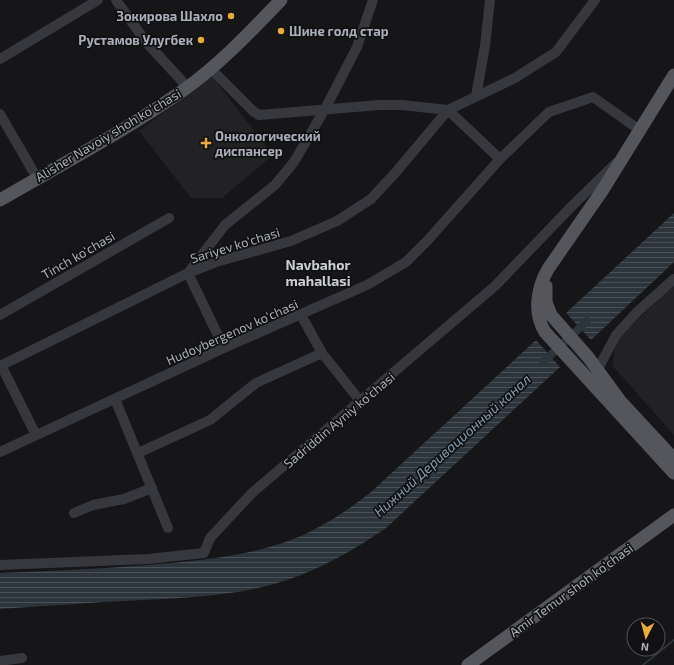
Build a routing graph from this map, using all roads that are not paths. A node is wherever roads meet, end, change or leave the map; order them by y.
1 (98, 0) edge
2 (116, 0) edge
3 (268, 0) edge
4 (281, 0) edge
5 (373, 0) edge
6 (490, 0) edge
7 (595, 0) edge
8 (0, 59) edge
9 (210, 68) junction
10 (674, 75) edge
11 (182, 81) junction
12 (476, 96) junction
13 (325, 109) junction
14 (448, 110) junction
15 (0, 114) edge
16 (641, 131) junction
17 (628, 151) junction
18 (500, 159) junction
19 (35, 175) junction
20 (0, 190) edge
21 (0, 200) edge
22 (169, 218) dead end
23 (553, 262) junction
24 (188, 273) junction
25 (674, 279) edge
26 (0, 315) edge
27 (301, 315) junction
28 (224, 348) junction
29 (322, 353) junction
30 (0, 365) edge
31 (598, 369) junction
32 (115, 399) junction
33 (361, 402) junction
34 (36, 435) junction
35 (0, 452) edge
36 (138, 453) junction
37 (674, 459) edge
38 (674, 473) edge
39 (152, 488) junction
40 (74, 513) dead end
41 (674, 515) edge
42 (168, 528) dead end
43 (0, 566) edge
44 (22, 658) dead end
45 (0, 661) edge
46 (468, 665) edge

1 - 8 street
2 - 11 street
3 - 11 main road, Alisher Navoiy shoh koʻchasi
4 - 9 main road, Alisher Navoiy shoh koʻchasi
5 - 13 street
6 - 12 street
7 - 12 street, Sariyev ko‘chasi
9 - 13 street
9 - 19 main road, Alisher Navoiy shoh koʻchasi
10 - 16 main road, Sadriddin Ayniy ko‘chasi
11 - 19 main road, Alisher Navoiy shoh koʻchasi
12 - 14 street, Sariyev ko‘chasi
13 - 14 street
13 - 24 street
14 - 18 street
14 - 24 street, Sariyev ko‘chasi
15 - 19 street
16 - 17 main road, Sadriddin Ayniy ko‘chasi
16 - 18 street, Hudoybergenov ko‘chasi
17 - 23 main road, Sadriddin Ayniy ko‘chasi
17 - 33 street, Sadriddin Ayniy ko‘chasi
18 - 27 street, Hudoybergenov ko‘chasi
19 - 20 main road, Alisher Navoiy shoh koʻchasi
19 - 21 main road, Alisher Navoiy shoh koʻchasi
22 - 26 street, Tinch ko‘chasi
23 - 31 main road, Sadriddin Ayniy ko‘chasi
23 - 38 main road, Sadriddin Ayniy ko‘chasi
24 - 28 street
24 - 30 street, Sariyev ko‘chasi
25 - 31 street
27 - 28 street, Hudoybergenov ko‘chasi
27 - 29 street
28 - 32 street, Hudoybergenov ko‘chasi
29 - 33 street
29 - 36 street
30 - 34 street
31 - 37 main road, Sadriddin Ayniy ko‘chasi
32 - 34 street, Hudoybergenov ko‘chasi
32 - 36 street
33 - 43 street, Sadriddin Ayniy ko‘chasi
34 - 35 street, Hudoybergenov ko‘chasi
36 - 39 street
39 - 40 street
39 - 42 street
41 - 46 main road, Amir Temur shoh ko‘chasi
44 - 45 street

